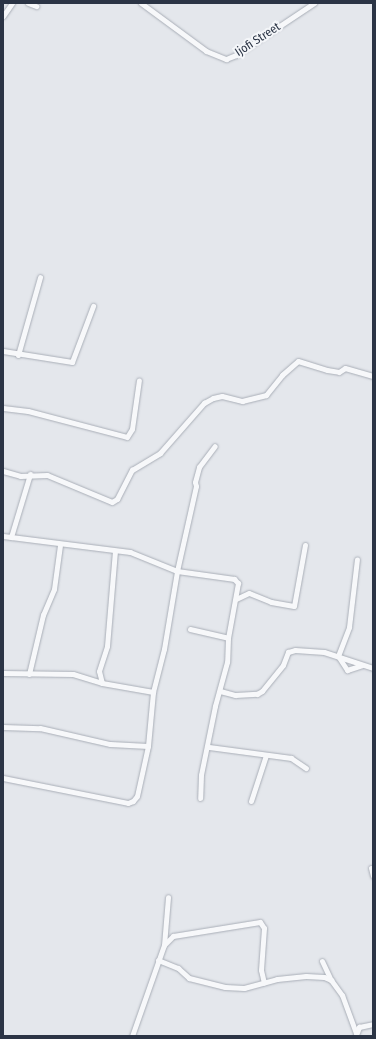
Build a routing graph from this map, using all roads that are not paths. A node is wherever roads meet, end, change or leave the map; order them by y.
1 (12, 3) edge
2 (28, 3) edge
3 (141, 3) edge
4 (314, 3) edge
5 (36, 6) dead end
6 (3, 16) edge
7 (40, 278) dead end
8 (92, 306) dead end
9 (3, 351) edge
10 (18, 355) junction
11 (373, 376) edge
12 (139, 380) dead end
13 (3, 408) edge
14 (215, 446) dead end
15 (3, 471) edge
16 (30, 474) junction
17 (3, 536) edge
18 (11, 537) junction
19 (60, 545) junction
20 (305, 545) dead end
21 (115, 550) junction
22 (358, 559) dead end
23 (176, 571) junction
24 (236, 599) junction
25 (190, 628) dead end
26 (228, 638) junction
27 (338, 656) junction
28 (362, 665) junction
29 (373, 668) edge
30 (3, 673) edge
31 (29, 674) junction
32 (102, 684) junction
33 (220, 691) junction
34 (153, 692) junction
35 (3, 727) edge
36 (148, 746) junction
37 (209, 747) junction
38 (266, 755) junction
39 (306, 768) dead end
40 (3, 778) edge
41 (200, 798) dead end
42 (252, 801) dead end
43 (371, 868) dead end
44 (373, 876) edge
45 (168, 897) dead end
46 (164, 945) junction
47 (158, 960) junction
48 (322, 961) dead end
49 (330, 980) junction
50 (264, 983) junction
51 (373, 1024) edge
52 (356, 1034) edge
53 (132, 1036) edge

1 - 6 street
2 - 5 street
3 - 4 street, Ijofi Street
7 - 10 street
8 - 10 street
9 - 10 street
11 - 16 street
12 - 13 street
14 - 23 street
15 - 16 street
16 - 18 street
17 - 18 street
18 - 19 street
19 - 21 street
19 - 31 street
20 - 24 street
21 - 23 street
21 - 32 street
22 - 27 street
23 - 24 street
23 - 34 street
24 - 26 street
25 - 26 street
26 - 33 street
27 - 28 street
27 - 28 street
27 - 33 street
28 - 29 street
30 - 31 street
31 - 32 street
32 - 34 street
33 - 37 street
34 - 36 street
35 - 36 street
36 - 40 street
37 - 38 street
37 - 41 street
38 - 39 street
38 - 42 street
43 - 44 street
45 - 46 street
46 - 47 street
46 - 50 street
47 - 50 street
47 - 53 street
48 - 49 street
49 - 50 street
49 - 52 street
51 - 52 street

